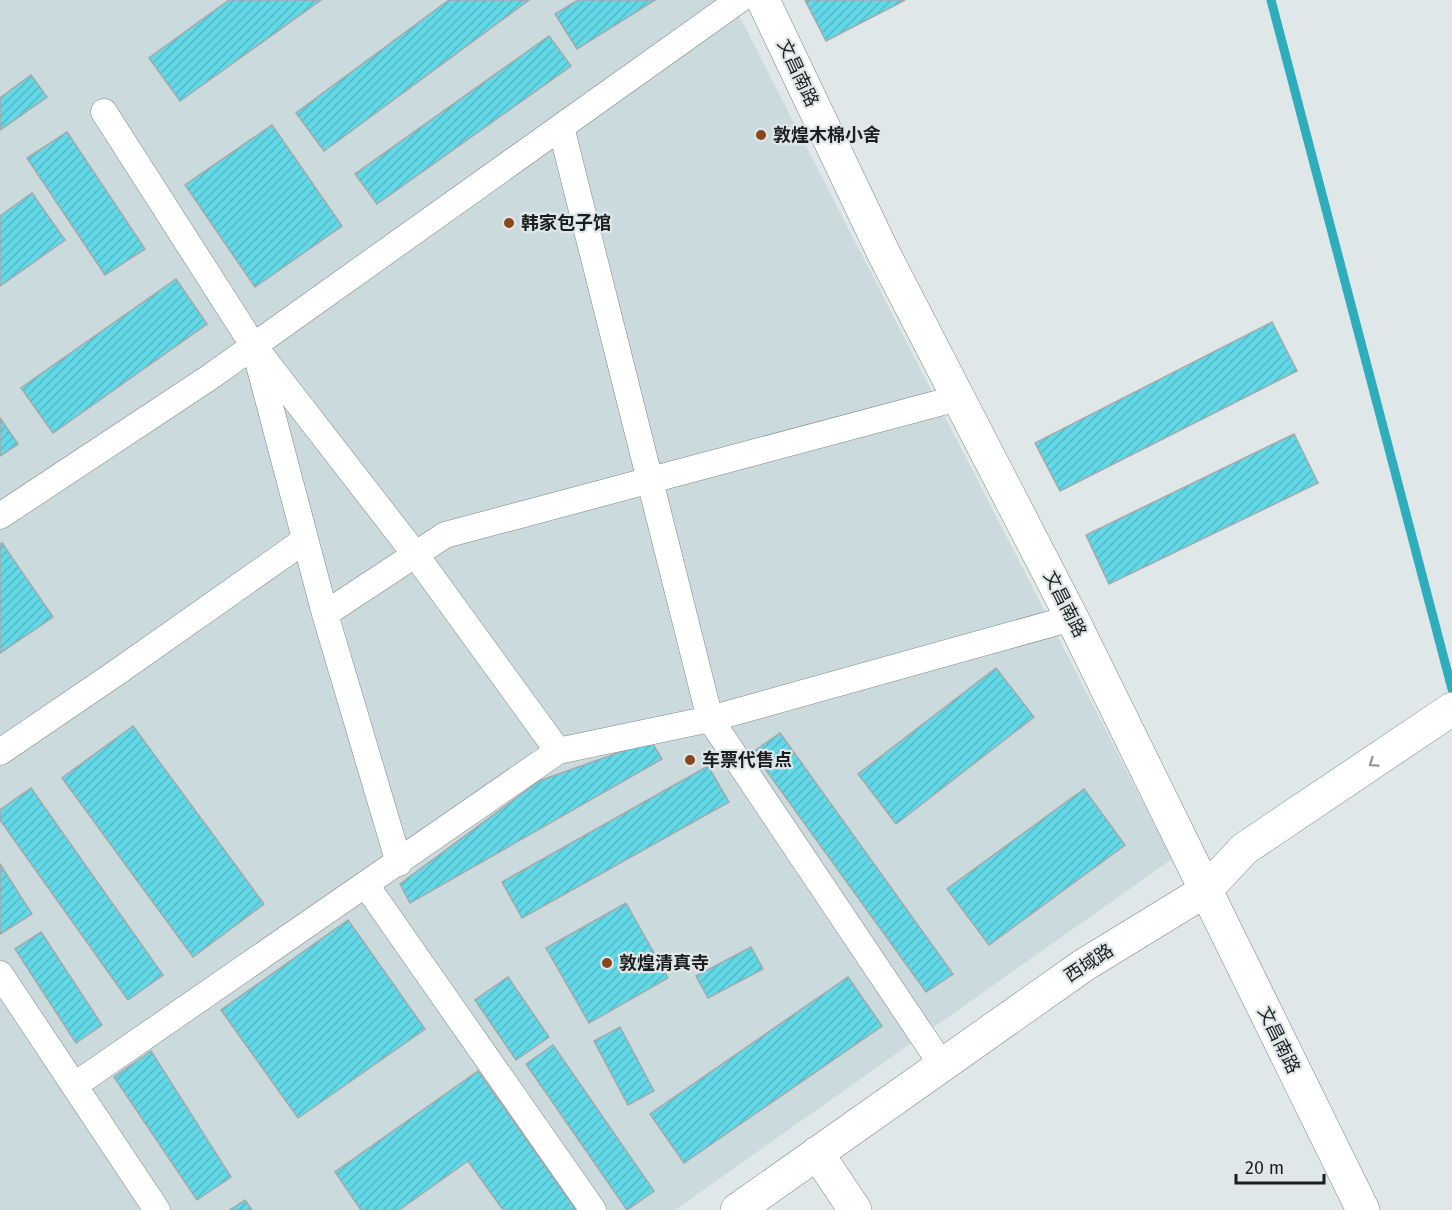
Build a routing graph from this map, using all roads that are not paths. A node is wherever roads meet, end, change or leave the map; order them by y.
1 (739, 0) edge
2 (763, 0) edge
3 (104, 112) dead end
4 (561, 127) junction
5 (253, 345) junction
6 (958, 398) junction
7 (650, 480) junction
8 (0, 516) edge
9 (305, 540) junction
10 (416, 554) junction
11 (325, 614) junction
12 (1072, 618) junction
13 (1452, 709) edge
14 (711, 719) junction
15 (1434, 738) edge
16 (558, 751) junction
17 (0, 752) edge
18 (399, 863) junction
19 (366, 885) junction
20 (1205, 891) junction
21 (0, 974) edge
22 (942, 1065) junction
23 (75, 1085) junction
24 (817, 1153) junction
25 (158, 1210) edge
26 (593, 1210) edge
27 (737, 1210) edge
28 (855, 1210) edge
29 (1363, 1210) edge

1 - 4 street
2 - 6 street, 文昌南路
3 - 5 street
4 - 5 street
4 - 7 street
5 - 8 street
5 - 9 street
5 - 10 street
6 - 7 street
6 - 12 street, 文昌南路
7 - 10 street
7 - 14 street
9 - 11 street
9 - 17 street
10 - 11 street
10 - 16 street
11 - 18 street
12 - 14 street
12 - 20 street, 文昌南路
13 - 15 street
14 - 16 street
14 - 22 street
15 - 20 street, 西域路
16 - 18 street
18 - 19 street
19 - 23 street
19 - 26 street
20 - 22 street, 西域路
20 - 29 street, 文昌南路
21 - 23 street
22 - 24 street, 西域路
23 - 25 street
24 - 27 street, 西域路
24 - 28 street

